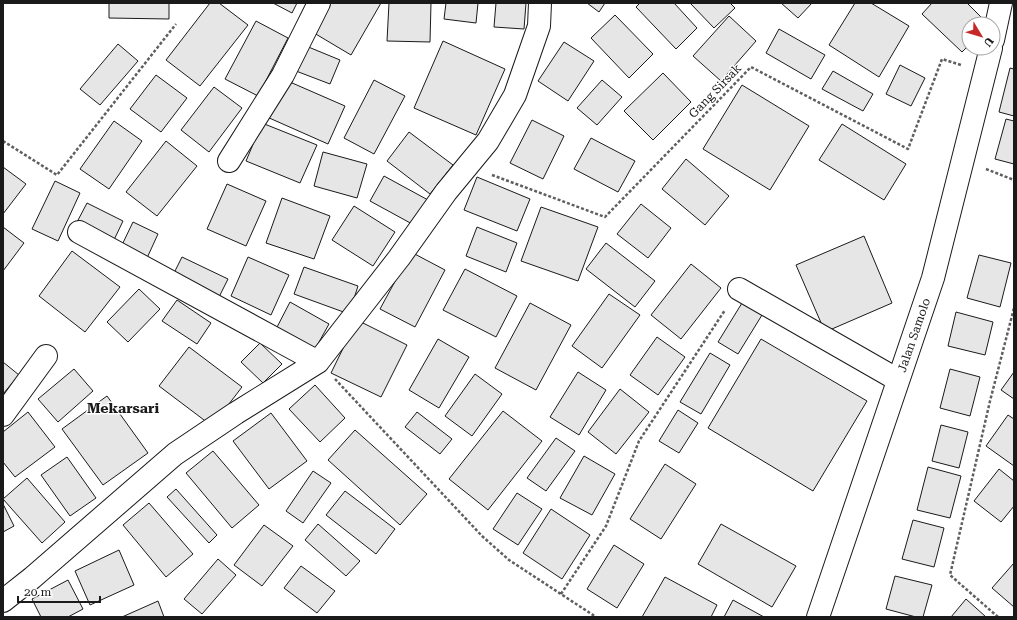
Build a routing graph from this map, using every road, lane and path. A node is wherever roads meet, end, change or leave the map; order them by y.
1 (319, 3) edge
2 (540, 3) edge
3 (1001, 3) edge
4 (998, 16) edge
5 (176, 24) dead end
6 (989, 56) edge
7 (985, 73) junction
8 (3, 141) edge
9 (229, 161) dead end
10 (963, 161) junction
11 (467, 166) junction
12 (1014, 180) edge
13 (79, 232) dead end
14 (739, 289) joint
15 (1014, 308) edge
16 (46, 356) dead end
17 (318, 362) junction
18 (898, 380) junction
19 (3, 415) edge
20 (561, 594) junction
21 (3, 601) edge
22 (596, 617) edge
23 (818, 617) edge
24 (998, 617) edge

1 - 9 street
2 - 11 street
3 - 4 street
5 - 8 path
6 - 7 street, Jalan Samolo
7 - 10 street, Jalan Samolo
7 - 11 path, Gang Sirsak
10 - 12 path
10 - 18 street, Jalan Samolo
11 - 17 street
13 - 17 street
14 - 18 street
14 - 20 path
15 - 24 path
16 - 19 street
17 - 20 path
17 - 21 street
18 - 23 street, Jalan Samolo
20 - 22 path

